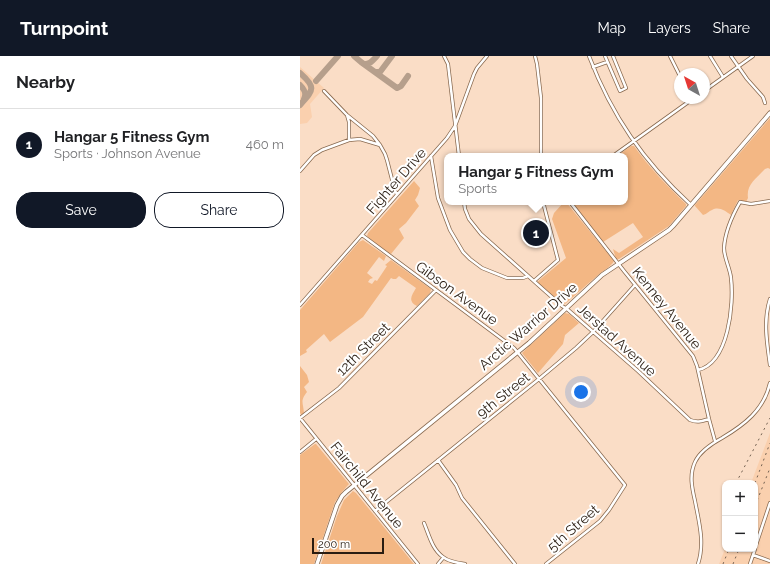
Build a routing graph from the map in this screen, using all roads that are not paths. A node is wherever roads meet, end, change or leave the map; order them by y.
1 (444, 56) edge
2 (487, 56) edge
3 (535, 56) edge
4 (589, 56) edge
5 (605, 56) edge
6 (613, 56) edge
7 (670, 56) edge
8 (710, 56) edge
9 (731, 56) edge
10 (753, 56) edge
11 (607, 62) junction
12 (593, 67) junction
13 (738, 67) junction
14 (676, 68) edge
15 (723, 77) junction
16 (710, 87) edge
17 (324, 91) dead end
18 (766, 103) dead end
19 (686, 104) edge
20 (770, 113) edge
21 (347, 115) junction
22 (455, 126) junction
23 (349, 140) junction
24 (634, 141) junction
25 (380, 145) junction
26 (459, 153) edge
27 (541, 153) edge
28 (617, 153) edge
29 (432, 156) junction
30 (300, 171) edge
31 (397, 194) junction
32 (770, 200) edge
33 (691, 204) junction
34 (464, 205) edge
35 (544, 205) edge
36 (572, 205) edge
37 (362, 235) junction
38 (618, 263) junction
39 (529, 276) junction
40 (534, 281) junction
41 (636, 285) junction
42 (436, 290) junction
43 (770, 299) edge
44 (300, 305) edge
45 (567, 308) junction
46 (593, 332) junction
47 (517, 352) junction
48 (770, 365) edge
49 (698, 370) junction
50 (539, 379) junction
51 (770, 383) edge
52 (300, 418) edge
53 (709, 418) junction
54 (316, 439) junction
55 (715, 441) junction
56 (300, 452) edge
57 (438, 460) junction
58 (354, 485) junction
59 (626, 486) joint
60 (770, 503) edge
61 (770, 506) edge
62 (767, 510) junction
63 (375, 511) junction
64 (424, 523) dead end
65 (758, 538) edge
66 (754, 552) edge
67 (753, 555) junction
68 (443, 558) junction
69 (770, 561) edge
70 (317, 564) edge
71 (418, 564) edge
72 (438, 564) edge
73 (465, 564) edge
74 (515, 564) edge
75 (546, 564) edge
76 (698, 564) edge
77 (750, 564) edge

1 - 22 street
2 - 22 street, Fighter Drive
3 - 27 street
4 - 12 street
5 - 11 street
6 - 11 street
7 - 14 street
8 - 15 street
9 - 13 street
10 - 13 street
11 - 12 street
12 - 24 street
13 - 15 street
13 - 18 street
15 - 16 street
17 - 21 street
19 - 24 street
20 - 33 main road, Arctic Warrior Drive
21 - 23 street
21 - 25 street
22 - 26 street
22 - 29 street, Fighter Drive
23 - 25 street
23 - 30 street
24 - 28 street
24 - 33 street
25 - 31 street
29 - 31 street, Fighter Drive
29 - 39 street
31 - 37 street, Fighter Drive
32 - 49 street
33 - 38 main road, Arctic Warrior Drive
34 - 39 street, Jerstad Avenue
35 - 40 street
36 - 38 street, Kenney Avenue
37 - 42 street, Gibson Avenue
37 - 44 street, Fighter Drive
38 - 41 street, Kenney Avenue
38 - 45 main road, Arctic Warrior Drive
39 - 40 street, Jerstad Avenue
40 - 45 street, Jerstad Avenue
41 - 46 street, 9th Street
41 - 49 street, Kenney Avenue
42 - 47 street, Gibson Avenue
42 - 52 street, 12th Street
43 - 48 street
45 - 46 street, Jerstad Avenue
45 - 47 main road, Arctic Warrior Drive
46 - 50 street, 9th Street
46 - 53 street, Jerstad Avenue
47 - 50 street, Gibson Avenue
47 - 58 main road, Arctic Warrior Drive
49 - 53 street, Kenney Avenue
50 - 57 street, 9th Street
50 - 59 street, Gibson Avenue
51 - 55 street
52 - 54 street, Fairchild Avenue
53 - 55 street, Kenney Avenue
54 - 56 street
54 - 58 street, Fairchild Avenue
55 - 76 street
57 - 63 street, 9th Street
57 - 74 street
58 - 63 street, Fairchild Avenue
58 - 70 main road, Arctic Warrior Drive
59 - 75 street, 5th Street
60 - 62 street
61 - 62 street
62 - 65 street
63 - 71 street, Fairchild Avenue
64 - 68 street
66 - 67 street
67 - 69 street
67 - 77 street
68 - 72 street
68 - 73 street

